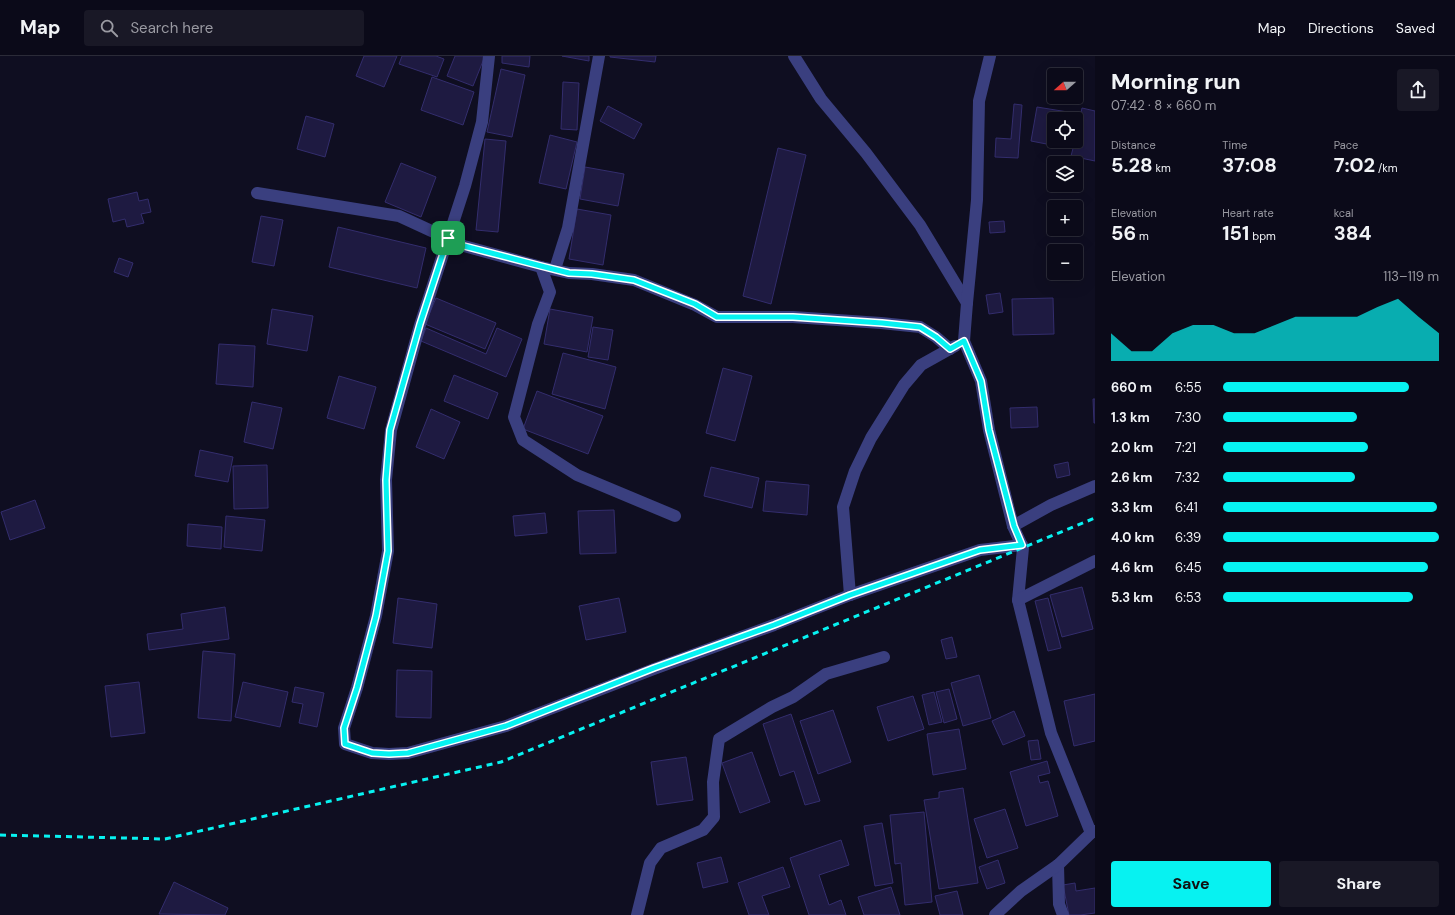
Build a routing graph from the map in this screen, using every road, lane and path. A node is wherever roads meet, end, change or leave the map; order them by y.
1 (489, 56) edge
2 (599, 56) edge
3 (794, 56) edge
4 (990, 56) edge
5 (257, 194) dead end
6 (448, 238) junction
7 (541, 266) junction
8 (555, 270) junction
9 (967, 303) junction
10 (964, 341) junction
11 (950, 349) junction
12 (1095, 486) edge
13 (675, 516) dead end
14 (1014, 526) junction
15 (1022, 545) junction
16 (1095, 561) edge
17 (850, 595) junction
18 (1018, 600) junction
19 (884, 657) dead end
20 (1093, 832) edge
21 (1058, 865) junction
22 (637, 915) edge
23 (995, 915) edge
24 (1063, 915) edge

1 - 6 street
2 - 8 street
3 - 9 street
4 - 9 street
5 - 6 street
6 - 7 street
6 - 17 street
7 - 8 street
7 - 13 street
8 - 11 street
9 - 10 street
10 - 11 street
10 - 14 street
11 - 17 street
12 - 14 street
14 - 15 street
15 - 17 street
15 - 18 street
16 - 18 street
18 - 20 street
19 - 22 street
20 - 21 street
21 - 23 street
21 - 24 street

